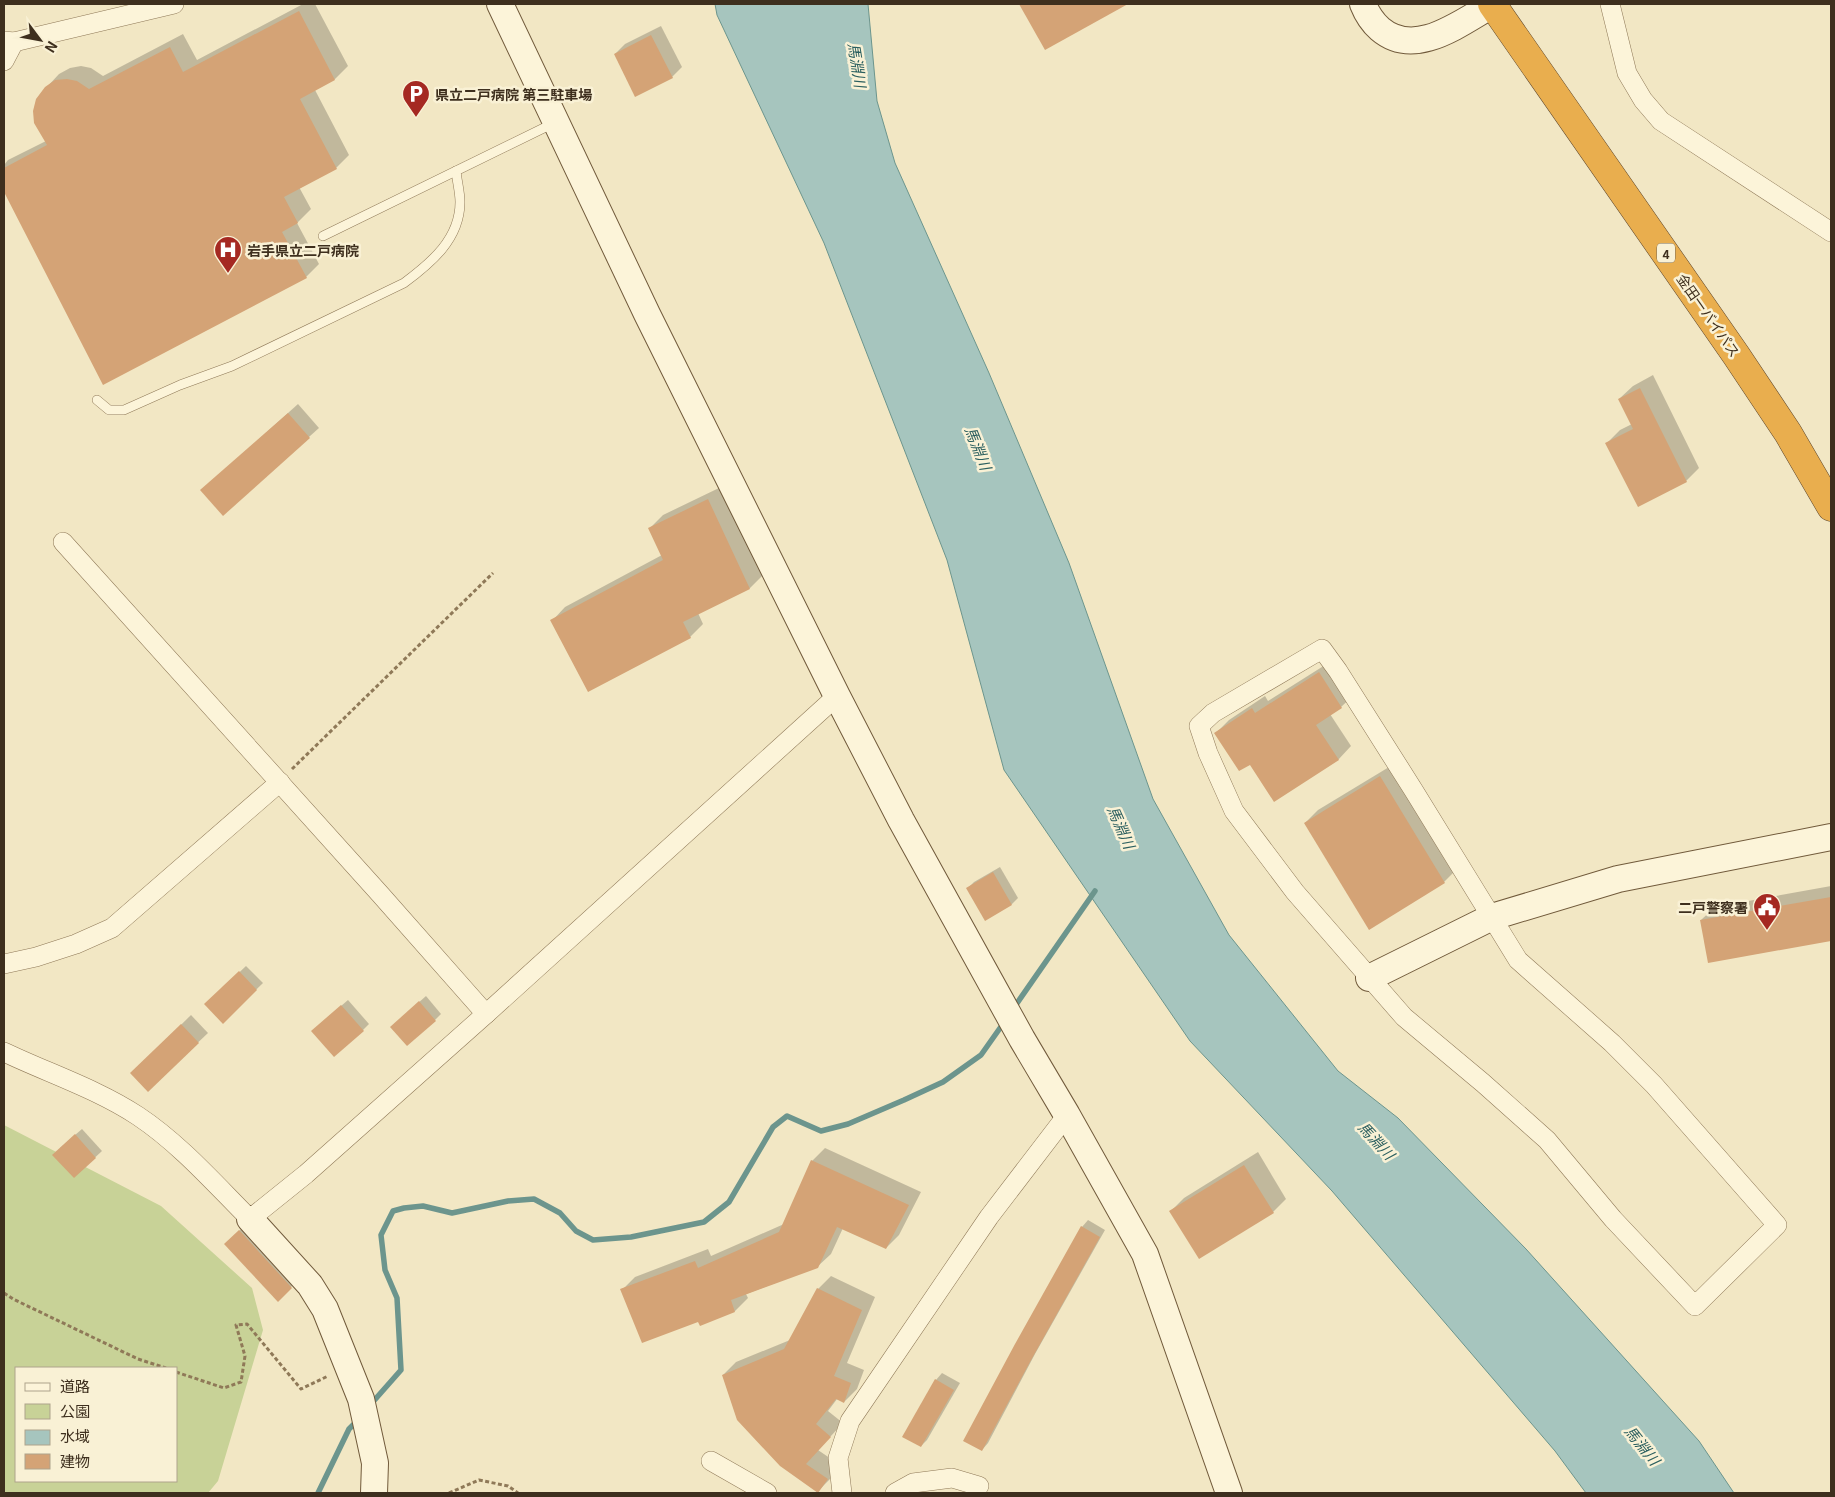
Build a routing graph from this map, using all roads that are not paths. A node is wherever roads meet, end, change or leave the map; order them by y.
1 (174, 4) edge
2 (500, 4) edge
3 (1363, 4) edge
4 (1492, 4) edge
5 (1610, 4) edge
6 (9, 41) edge
7 (4, 61) edge
8 (556, 122) junction
9 (456, 171) junction
10 (1831, 232) edge
11 (322, 236) dead end
12 (97, 400) dead end
13 (1831, 508) edge
14 (62, 542) dead end
15 (837, 696) junction
16 (280, 782) junction
17 (1831, 837) edge
18 (1492, 917) junction
19 (4, 964) edge
20 (1370, 978) junction
21 (486, 1014) junction
22 (4, 1052) edge
23 (1068, 1115) junction
24 (250, 1219) junction
25 (712, 1461) dead end
26 (979, 1486) dead end
27 (374, 1493) edge
28 (768, 1493) edge
29 (842, 1493) edge
30 (895, 1493) edge
31 (1228, 1493) edge

1 - 6 street
2 - 8 street
3 - 4 street
4 - 13 highway, 金田一バイパス / 4
5 - 10 street
6 - 7 street
8 - 9 lane
8 - 15 street
9 - 11 lane
9 - 12 lane
14 - 16 street
15 - 21 street
15 - 23 street
16 - 19 street
16 - 21 street
17 - 18 street
18 - 20 street
18 - 20 street
18 - 20 street
21 - 24 street
22 - 24 street
23 - 29 street
23 - 31 street
24 - 27 street
25 - 28 street
26 - 30 street

